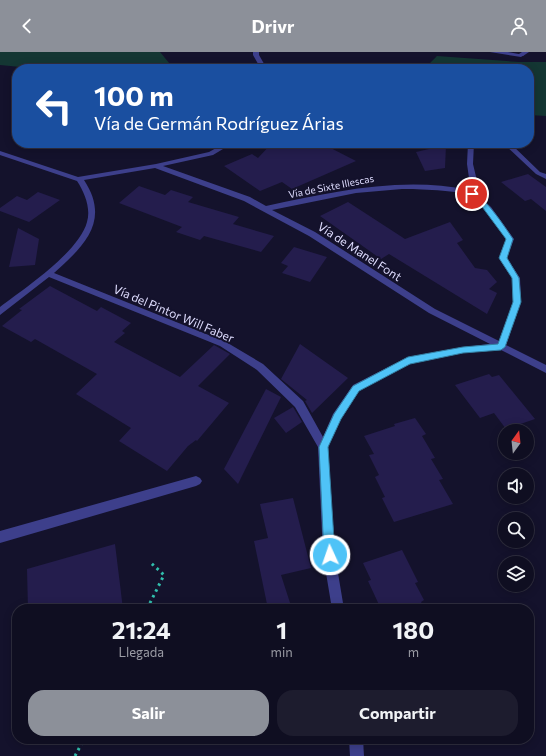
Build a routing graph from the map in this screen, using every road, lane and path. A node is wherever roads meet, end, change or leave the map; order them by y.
1 (256, 52) edge
2 (493, 52) edge
3 (524, 54) edge
4 (262, 64) edge
5 (221, 148) edge
6 (471, 148) edge
7 (511, 148) edge
8 (0, 153) edge
9 (156, 166) junction
10 (546, 177) edge
11 (78, 179) junction
12 (472, 194) junction
13 (265, 209) junction
14 (49, 274) junction
15 (0, 312) edge
16 (501, 347) junction
17 (546, 369) edge
18 (324, 447) junction
19 (196, 481) dead end
20 (0, 537) edge
21 (151, 563) dead end
22 (150, 604) edge
23 (337, 604) edge
24 (81, 744) edge
25 (356, 744) edge
26 (75, 756) edge
27 (357, 756) edge

1 - 4 street
2 - 3 street
5 - 9 street
6 - 12 street
7 - 10 street
8 - 11 street
9 - 11 street
9 - 13 street, Vía de Manel Font
11 - 14 street
12 - 13 street, Vía de Sixte Illescas
12 - 16 street
13 - 16 street, Vía de Manel Font
14 - 15 street
14 - 18 street, Vía del Pintor Will Faber
16 - 17 street, Vía de Manel Font
16 - 18 street
18 - 23 street
19 - 20 street
21 - 22 path
24 - 26 path
25 - 27 street

